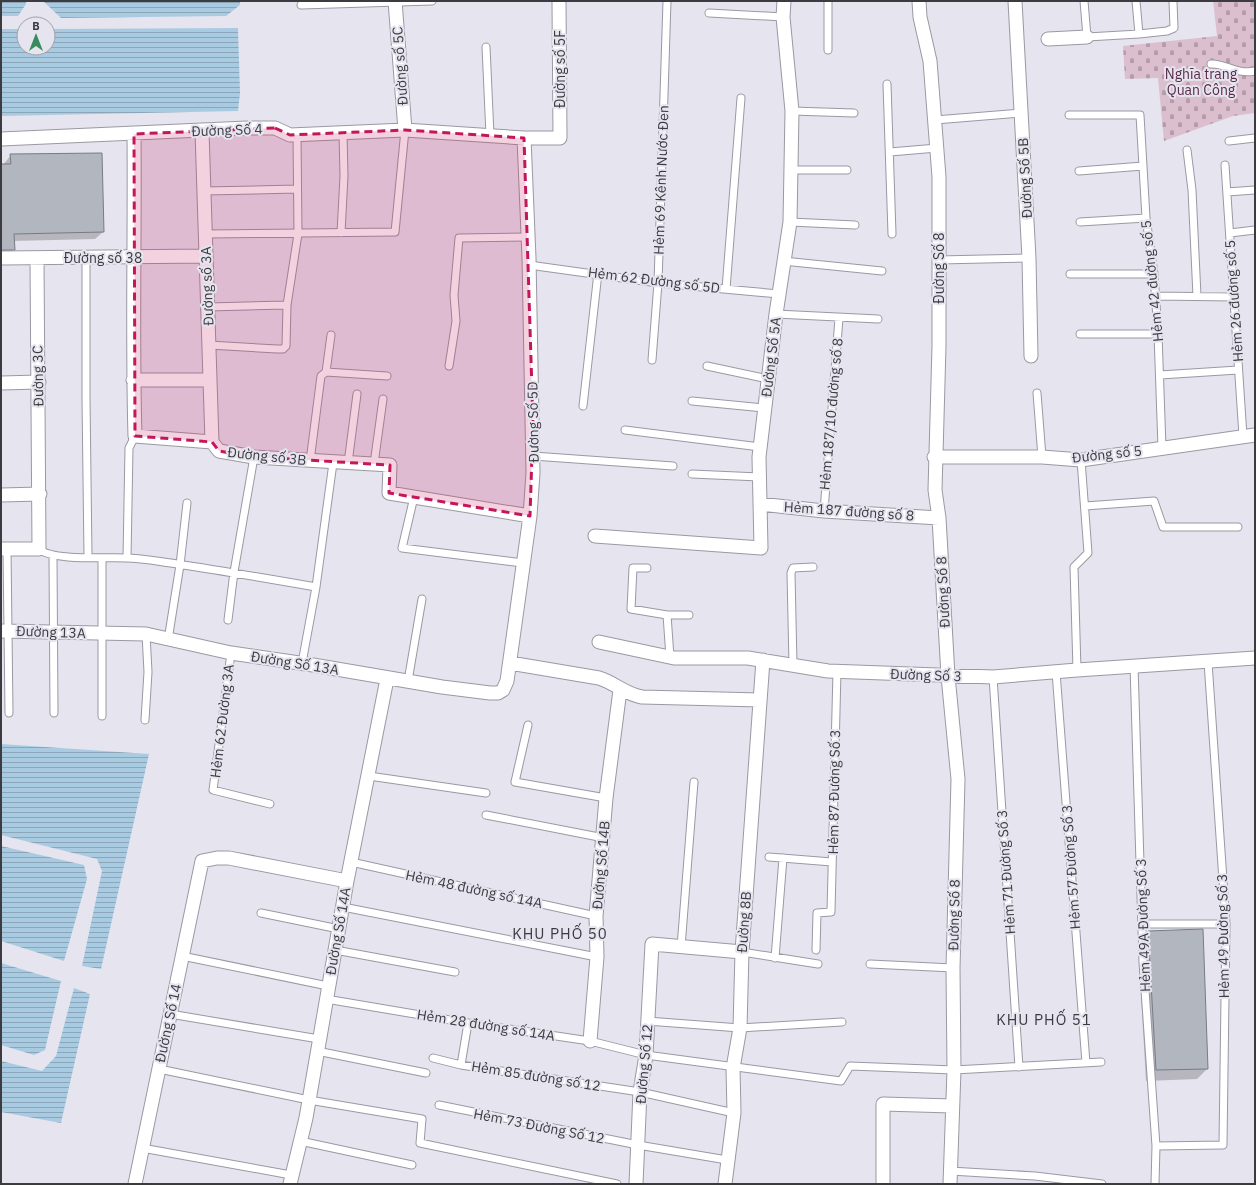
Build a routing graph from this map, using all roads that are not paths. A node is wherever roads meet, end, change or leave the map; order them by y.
1 (432, 1) edge
2 (559, 1) edge
3 (667, 1) edge
4 (784, 1) edge
5 (828, 1) edge
6 (919, 1) edge
7 (1015, 1) edge
8 (1084, 1) edge
9 (1136, 1) edge
10 (1172, 1) edge
11 (395, 2) edge
12 (301, 6) dead end
13 (709, 13) dead end
14 (783, 17) junction
15 (1140, 34) junction
16 (1087, 37) junction
17 (1048, 39) dead end
18 (486, 47) dead end
19 (828, 50) dead end
20 (1211, 64) dead end
21 (1255, 71) edge
22 (887, 84) dead end
23 (741, 98) dead end
24 (792, 111) junction
25 (854, 113) dead end
26 (1021, 113) junction
27 (1069, 115) dead end
28 (935, 120) junction
29 (405, 130) junction
30 (202, 131) junction
31 (343, 133) junction
32 (134, 134) junction
33 (297, 135) junction
34 (490, 135) junction
35 (524, 138) junction
36 (1255, 138) edge
37 (1, 139) edge
38 (1229, 141) dead end
39 (937, 148) junction
40 (1187, 150) dead end
41 (890, 152) junction
42 (1226, 165) dead end
43 (1143, 166) junction
44 (791, 170) junction
45 (847, 170) dead end
46 (1079, 171) dead end
47 (297, 189) junction
48 (1255, 190) edge
49 (204, 191) junction
50 (1227, 192) junction
51 (1146, 218) junction
52 (790, 222) junction
53 (1080, 222) dead end
54 (855, 225) dead end
55 (1255, 230) edge
56 (341, 233) junction
57 (1230, 233) junction
58 (205, 234) junction
59 (298, 234) junction
60 (892, 234) dead end
61 (528, 237) junction
62 (206, 256) junction
63 (1, 258) edge
64 (37, 258) junction
65 (86, 258) junction
66 (135, 258) junction
67 (1030, 258) junction
68 (940, 260) junction
69 (783, 261) junction
70 (529, 265) junction
71 (882, 271) dead end
72 (598, 273) junction
73 (1070, 274) dead end
74 (1154, 274) junction
75 (658, 282) junction
76 (726, 289) junction
77 (779, 294) junction
78 (1155, 296) junction
79 (1197, 296) junction
80 (1234, 297) junction
81 (287, 305) junction
82 (208, 307) junction
83 (776, 314) junction
84 (839, 318) junction
85 (878, 319) dead end
86 (1080, 334) dead end
87 (1158, 334) junction
88 (331, 335) dead end
89 (209, 345) junction
90 (1032, 356) dead end
91 (652, 360) dead end
92 (449, 366) dead end
93 (706, 366) dead end
94 (1238, 370) junction
95 (326, 372) junction
96 (1160, 375) junction
97 (387, 376) dead end
98 (768, 379) junction
99 (133, 380) junction
100 (210, 380) junction
101 (38, 382) junction
102 (1, 383) edge
103 (1037, 393) dead end
104 (357, 394) dead end
105 (383, 399) dead end
106 (692, 401) dead end
107 (583, 406) dead end
108 (764, 408) junction
109 (625, 430) dead end
110 (135, 436) junction
111 (1249, 436) edge
112 (212, 442) junction
113 (760, 447) junction
114 (1162, 448) junction
115 (533, 456) junction
116 (254, 457) junction
117 (934, 457) junction
118 (1042, 457) junction
119 (1081, 460) junction
120 (310, 461) junction
121 (333, 463) junction
122 (348, 463) junction
123 (374, 464) junction
124 (673, 466) dead end
125 (692, 474) dead end
126 (759, 477) junction
127 (40, 494) junction
128 (1, 495) edge
129 (414, 497) junction
130 (187, 503) dead end
131 (760, 504) junction
132 (1085, 506) junction
133 (824, 511) junction
134 (530, 516) junction
135 (939, 518) junction
136 (1238, 527) dead end
137 (595, 536) dead end
138 (4, 549) edge
139 (39, 550) junction
140 (53, 556) junction
141 (88, 557) junction
142 (102, 558) junction
143 (127, 558) junction
144 (523, 563) junction
145 (180, 565) junction
146 (813, 567) dead end
147 (647, 568) dead end
148 (234, 572) junction
149 (316, 587) junction
150 (422, 599) dead end
151 (667, 615) junction
152 (689, 616) dead end
153 (228, 620) dead end
154 (4, 631) edge
155 (55, 631) junction
156 (101, 634) junction
157 (146, 634) junction
158 (168, 640) junction
159 (599, 642) dead end
160 (231, 653) junction
161 (670, 657) junction
162 (1255, 658) edge
163 (763, 660) junction
164 (1208, 662) junction
165 (510, 663) junction
166 (302, 664) junction
167 (793, 665) junction
168 (1134, 666) junction
169 (1077, 670) junction
170 (837, 671) junction
171 (1056, 672) junction
172 (948, 676) junction
173 (993, 677) junction
174 (387, 678) junction
175 (408, 681) junction
176 (620, 690) junction
177 (490, 693) joint
178 (760, 700) junction
179 (9, 713) dead end
180 (54, 713) dead end
181 (102, 716) dead end
182 (145, 720) dead end
183 (528, 725) dead end
184 (369, 776) junction
185 (694, 782) dead end
186 (486, 793) dead end
187 (606, 798) junction
188 (270, 804) dead end
189 (486, 815) dead end
190 (604, 838) junction
191 (769, 857) dead end
192 (783, 858) junction
193 (352, 862) junction
194 (832, 862) junction
195 (347, 881) junction
196 (344, 907) junction
197 (261, 913) dead end
198 (596, 916) junction
199 (1142, 924) junction
200 (1226, 924) junction
201 (339, 929) junction
202 (681, 947) junction
203 (335, 950) junction
204 (816, 950) dead end
205 (742, 952) junction
206 (182, 956) junction
207 (597, 957) junction
208 (775, 958) junction
209 (818, 964) dead end
210 (870, 964) dead end
211 (953, 968) junction
212 (455, 972) dead end
213 (327, 992) junction
214 (170, 1014) junction
215 (648, 1021) junction
216 (842, 1022) dead end
217 (468, 1023) junction
218 (740, 1028) junction
219 (590, 1041) junction
220 (318, 1045) junction
221 (646, 1055) junction
222 (433, 1058) dead end
223 (1101, 1062) dead end
224 (1086, 1063) junction
225 (461, 1065) junction
226 (1018, 1067) junction
227 (733, 1068) junction
228 (159, 1069) junction
229 (954, 1070) junction
230 (426, 1073) dead end
231 (640, 1092) junction
232 (309, 1100) junction
233 (440, 1105) dead end
234 (952, 1106) junction
235 (734, 1113) junction
236 (300, 1141) junction
237 (638, 1145) junction
238 (1156, 1146) junction
239 (142, 1148) junction
240 (726, 1160) junction
241 (412, 1165) dead end
242 (950, 1170) junction
243 (291, 1180) edge
244 (1035, 1180) edge
245 (135, 1184) edge
246 (617, 1184) edge
247 (636, 1184) edge
248 (725, 1184) edge
249 (883, 1184) edge
250 (950, 1184) edge
251 (1102, 1184) edge
252 (1155, 1184) edge

1 - 11 lane
2 - 35 street, Đường số 5F
3 - 75 lane, Hẻm 69 Kênh Nước Đen
4 - 14 street, Đường Số 5A
5 - 19 lane
6 - 28 street, Đường Số 8
7 - 26 street, Đường Số 5B
8 - 16 lane
9 - 15 lane
10 - 15 lane
11 - 12 lane
11 - 29 street, Đường số 5C
13 - 14 lane
14 - 24 street, Đường Số 5A
15 - 16 lane
16 - 17 street
18 - 34 lane
20 - 21 lane
22 - 41 lane
23 - 76 lane
24 - 25 lane
24 - 44 street, Đường Số 5A
26 - 28 lane
26 - 67 street, Đường Số 5B
27 - 43 lane, Hẻm 42 đường số 5
28 - 39 street, Đường Số 8
29 - 31 street, Đường Số 4
29 - 34 street, Đường Số 4
29 - 56 lane
30 - 32 street, Đường Số 4
30 - 33 street, Đường Số 4
30 - 49 street, Đường số 3A
31 - 33 street, Đường Số 4
31 - 56 lane
32 - 37 street, Đường Số 4
32 - 66 street
33 - 47 lane
34 - 35 street, Đường Số 4
35 - 61 street, Đường Số 5D
36 - 38 lane
39 - 41 lane
39 - 68 street, Đường Số 8
40 - 79 lane
41 - 60 lane
42 - 50 lane, Hẻm 26 đường số 5
43 - 46 lane
43 - 51 lane, Hẻm 42 đường số 5
44 - 45 lane
44 - 52 street, Đường Số 5A
47 - 49 lane
47 - 59 lane
48 - 50 lane
49 - 58 street, Đường số 3A
50 - 57 lane, Hẻm 26 đường số 5
51 - 53 lane
51 - 74 lane, Hẻm 42 đường số 5
52 - 54 lane
52 - 69 street, Đường Số 5A
55 - 57 lane
56 - 59 lane
57 - 80 lane, Hẻm 26 đường số 5
58 - 59 lane
58 - 62 street, Đường số 3A
59 - 81 lane
61 - 70 street, Đường Số 5D
61 - 92 lane
62 - 66 street, Đường số 38
62 - 82 street, Đường số 3A
63 - 64 street, Đường số 38
64 - 65 street, Đường số 38
64 - 101 street, Đường 3C
65 - 66 street, Đường số 38
65 - 141 lane
66 - 99 street
67 - 68 lane
67 - 90 street, Đường Số 5B
68 - 117 street, Đường Số 8
69 - 71 lane
69 - 77 street, Đường Số 5A
70 - 72 lane, Hẻm 62 Đường số 5D
70 - 115 street, Đường Số 5D
72 - 75 lane, Hẻm 62 Đường số 5D
72 - 107 lane
73 - 74 lane
74 - 78 lane, Hẻm 42 đường số 5
75 - 76 lane, Hẻm 62 Đường số 5D
75 - 91 lane, Hẻm 69 Kênh Nước Đen
76 - 77 lane, Hẻm 62 Đường số 5D
77 - 83 street, Đường Số 5A
78 - 79 lane
78 - 87 lane, Hẻm 42 đường số 5
79 - 80 lane
80 - 94 lane, Hẻm 26 đường số 5
81 - 82 lane
81 - 89 lane
82 - 89 street, Đường số 3A
83 - 84 lane
83 - 98 street, Đường Số 5A
84 - 85 lane
84 - 133 lane, Hẻm 187/10 đường số 8
86 - 87 lane
87 - 96 lane, Hẻm 42 đường số 5
88 - 95 lane
89 - 100 street, Đường số 3A
93 - 98 lane
94 - 96 lane
94 - 111 lane, Hẻm 26 đường số 5
95 - 97 lane
95 - 120 lane
96 - 114 lane, Hẻm 42 đường số 5
98 - 108 street, Đường Số 5A
99 - 100 street
99 - 110 street
100 - 112 street, Đường số 3A
101 - 102 street
101 - 127 street, Đường 3C
103 - 118 lane
104 - 122 lane
105 - 123 lane
106 - 108 lane
108 - 113 street, Đường Số 5A
109 - 113 lane
110 - 112 street, Đường số 3B
110 - 143 lane
111 - 114 street, Đường số 5
112 - 116 street, Đường số 3B
113 - 126 street, Đường Số 5A
114 - 119 street, Đường số 5
115 - 124 lane
115 - 134 street, Đường Số 5D
116 - 120 street, Đường số 3B
116 - 148 lane
117 - 118 street, Đường số 5
117 - 135 street, Đường Số 8
118 - 119 street, Đường số 5
119 - 132 lane
120 - 121 street, Đường số 3B
121 - 122 street, Đường số 3B
121 - 149 lane
122 - 123 street, Đường số 3B
123 - 129 street, Đường số 3B
125 - 126 lane
126 - 131 street, Đường Số 5A
127 - 128 street
127 - 139 street, Đường 3C
129 - 134 street, Đường số 3B
129 - 144 lane
130 - 145 lane
131 - 133 street, Hẻm 187 đường số 8
131 - 137 street, Đường Số 5A
132 - 136 lane
132 - 169 lane
133 - 135 street, Hẻm 187 đường số 8
134 - 144 street, Đường Số 5D
135 - 172 street, Đường Số 8
138 - 139 street
138 - 154 lane
139 - 140 lane
140 - 141 lane
140 - 155 lane
141 - 142 lane
142 - 143 lane
142 - 156 lane
143 - 145 lane
144 - 165 street, Đường Số 5D
145 - 148 lane
145 - 158 lane
146 - 167 lane
147 - 151 lane
148 - 149 lane
148 - 153 lane
149 - 166 lane
150 - 175 lane
151 - 152 lane
151 - 161 lane
154 - 155 street, Đường 13A
154 - 179 lane
155 - 156 street, Đường 13A
155 - 180 lane
156 - 157 street, Đường Số 13A
156 - 181 lane
157 - 158 street, Đường Số 13A
157 - 182 lane
158 - 160 street, Đường Số 13A
159 - 161 street, Đường Số 3
160 - 166 street, Đường Số 13A
160 - 188 lane, Hẻm 62 Đường 3A
161 - 163 street, Đường Số 3
162 - 164 street, Đường Số 3
163 - 167 street, Đường Số 3
163 - 178 street, Đường 8B
164 - 168 street, Đường Số 3
164 - 200 lane, Hẻm 49 Đường Số 3
165 - 176 street
165 - 177 street, Đường Số 5D
166 - 174 street, Đường Số 13A
167 - 170 street, Đường Số 3
168 - 169 street, Đường Số 3
168 - 199 lane, Hẻm 49A Đường Số 3
169 - 171 street, Đường Số 3
170 - 172 street, Đường Số 3
170 - 194 lane, Hẻm 87 Đường Số 3
171 - 173 street, Đường Số 3
171 - 224 lane, Hẻm 57 Đường Số 3
172 - 173 street, Đường Số 3
172 - 211 street, Đường Số 8
173 - 226 lane, Hẻm 71 Đường Số 3
174 - 175 street, Đường Số 13A
174 - 184 street, Đường Số 14A
175 - 177 street, Đường Số 13A
176 - 178 street
176 - 187 street, Đường Số 14B
178 - 205 street, Đường 8B
183 - 187 lane
184 - 186 lane
184 - 193 street, Đường Số 14A
185 - 202 lane
187 - 190 street, Đường Số 14B
189 - 190 lane
190 - 198 street, Đường Số 14B
191 - 192 lane
192 - 194 lane
192 - 208 lane
193 - 195 street, Đường Số 14A
193 - 198 lane, Hẻm 48 đường số 14A
194 - 204 lane, Hẻm 87 Đường Số 3
195 - 196 street, Đường Số 14A
195 - 206 street, Đường Số 14
196 - 201 street, Đường Số 14A
196 - 207 lane
197 - 201 lane
198 - 207 street, Đường Số 14B
199 - 200 lane
199 - 238 lane, Hẻm 49A Đường Số 3
200 - 238 lane, Hẻm 49 Đường Số 3
201 - 203 street, Đường Số 14A
202 - 205 street
202 - 215 street, Đường Số 12
203 - 212 lane
203 - 213 street, Đường Số 14A
205 - 208 lane
205 - 218 street, Đường 8B
206 - 213 lane, Hẻm 28 đường số 14A
206 - 214 street, Đường Số 14
207 - 219 street, Đường Số 14B
208 - 209 lane
210 - 211 lane
211 - 229 street, Đường Số 8
213 - 217 lane, Hẻm 28 đường số 14A
213 - 220 street, Đường Số 14A
214 - 220 lane
214 - 228 street, Đường Số 14
215 - 218 lane
215 - 221 street, Đường Số 12
216 - 218 lane
217 - 219 lane, Hẻm 28 đường số 14A
217 - 225 lane
218 - 227 street, Đường 8B
219 - 221 lane, Hẻm 28 đường số 14A
220 - 230 lane
220 - 232 street, Đường Số 14A
221 - 227 lane, Hẻm 28 đường số 14A
221 - 231 street, Đường Số 12
222 - 225 lane, Hẻm 85 đường số 12
223 - 224 lane
224 - 226 lane
225 - 231 lane, Hẻm 85 đường số 12
226 - 229 lane
227 - 229 lane, Hẻm 28 đường số 14A
227 - 235 street, Đường 8B
228 - 232 lane
228 - 239 street, Đường Số 14
229 - 234 street, Đường Số 8
231 - 235 lane, Hẻm 85 đường số 12
231 - 237 street, Đường Số 12
232 - 236 street, Đường Số 14A
232 - 246 lane
233 - 237 lane, Hẻm 73 Đường Số 12
234 - 242 street, Đường Số 8
234 - 249 street
235 - 240 street, Đường 8B
236 - 241 lane
236 - 243 street, Đường Số 14A
237 - 240 lane, Hẻm 73 Đường Số 12
237 - 247 street, Đường Số 12
238 - 252 lane, Hẻm 49A Đường Số 3
239 - 243 lane
239 - 245 street, Đường Số 14
240 - 248 street, Đường 8B
242 - 244 lane
242 - 250 street, Đường Số 8
244 - 251 lane

